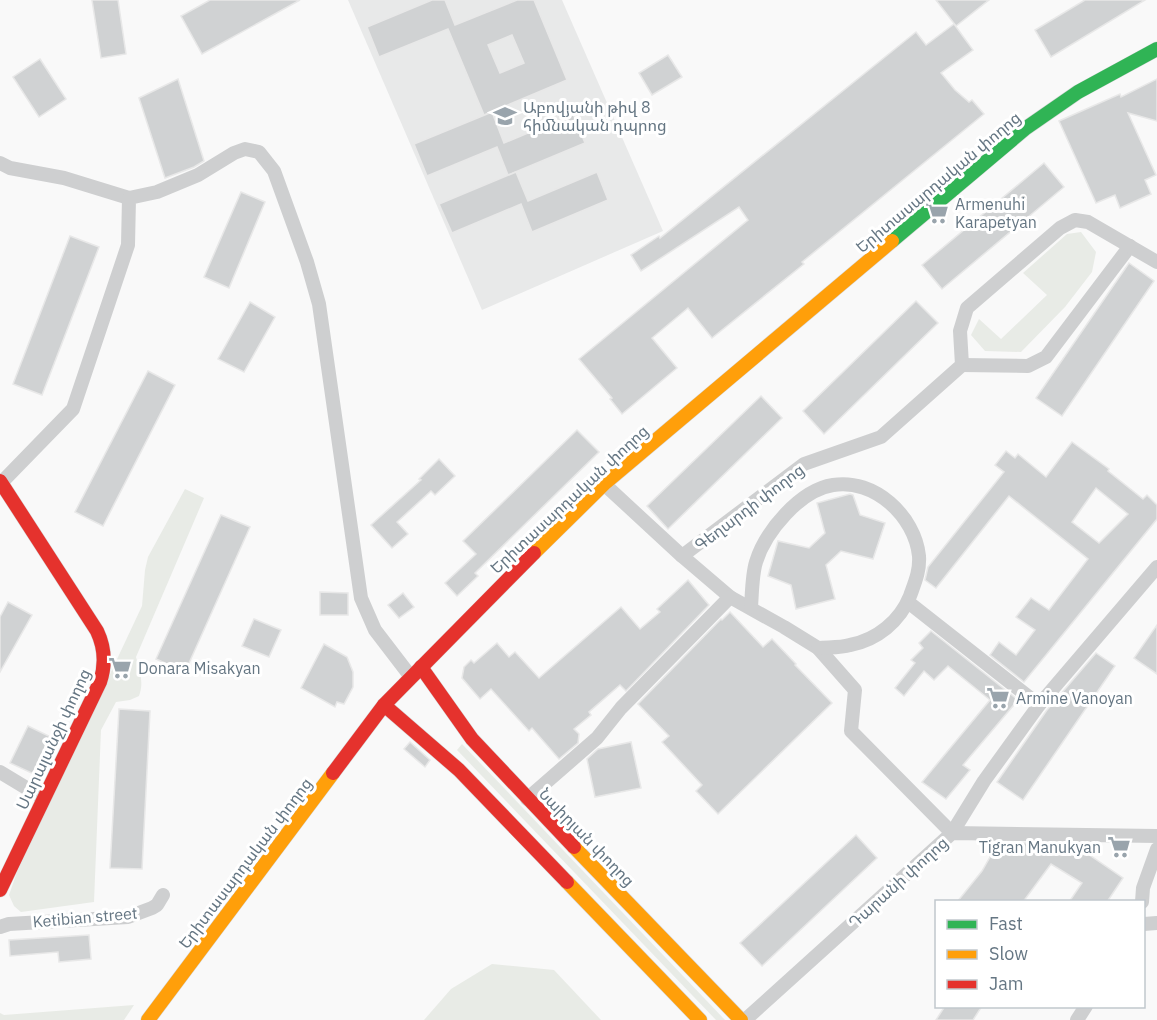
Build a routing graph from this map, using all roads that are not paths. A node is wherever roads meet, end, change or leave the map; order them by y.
1 (1157, 49) edge
2 (0, 163) edge
3 (129, 198) junction
4 (1130, 246) junction
5 (1157, 262) edge
6 (962, 365) junction
7 (1, 482) edge
8 (604, 484) junction
9 (682, 556) junction
10 (1157, 567) edge
11 (730, 597) junction
12 (908, 602) junction
13 (751, 608) junction
14 (818, 648) junction
15 (416, 672) junction
16 (384, 705) junction
17 (1039, 705) junction
18 (0, 772) edge
19 (43, 798) junction
20 (527, 799) junction
21 (952, 833) junction
22 (1157, 836) edge
23 (1157, 849) edge
24 (0, 890) edge
25 (163, 896) dead end
26 (1142, 900) edge
27 (0, 927) edge
28 (148, 1020) edge
29 (700, 1020) edge
30 (743, 1020) edge

1 - 8 street, Երիտասարդական փողոց
2 - 3 street
3 - 7 street
3 - 15 street
4 - 5 street
4 - 6 street
4 - 6 street
6 - 9 street, Գեղարդի փողոց
7 - 19 street, Սարալանջի փողոց
8 - 9 street
8 - 15 street, Երիտասարդական փողոց
9 - 11 street
10 - 17 street
11 - 13 street
11 - 20 street
12 - 13 street
12 - 14 street
12 - 17 street
13 - 14 street
14 - 21 street
15 - 16 street, Երիտասարդական փողոց
15 - 20 street, Նաիրյան փողոց
16 - 28 street, Երիտասարդական փողոց
16 - 29 street
17 - 21 street
18 - 19 street
19 - 24 street, Սարալանջի փողոց
20 - 30 street, Նաիրյան փողոց
21 - 22 street, Դարանի փողոց
21 - 30 street, Դարանի փողոց
23 - 26 street
25 - 27 street, Ketibian street

